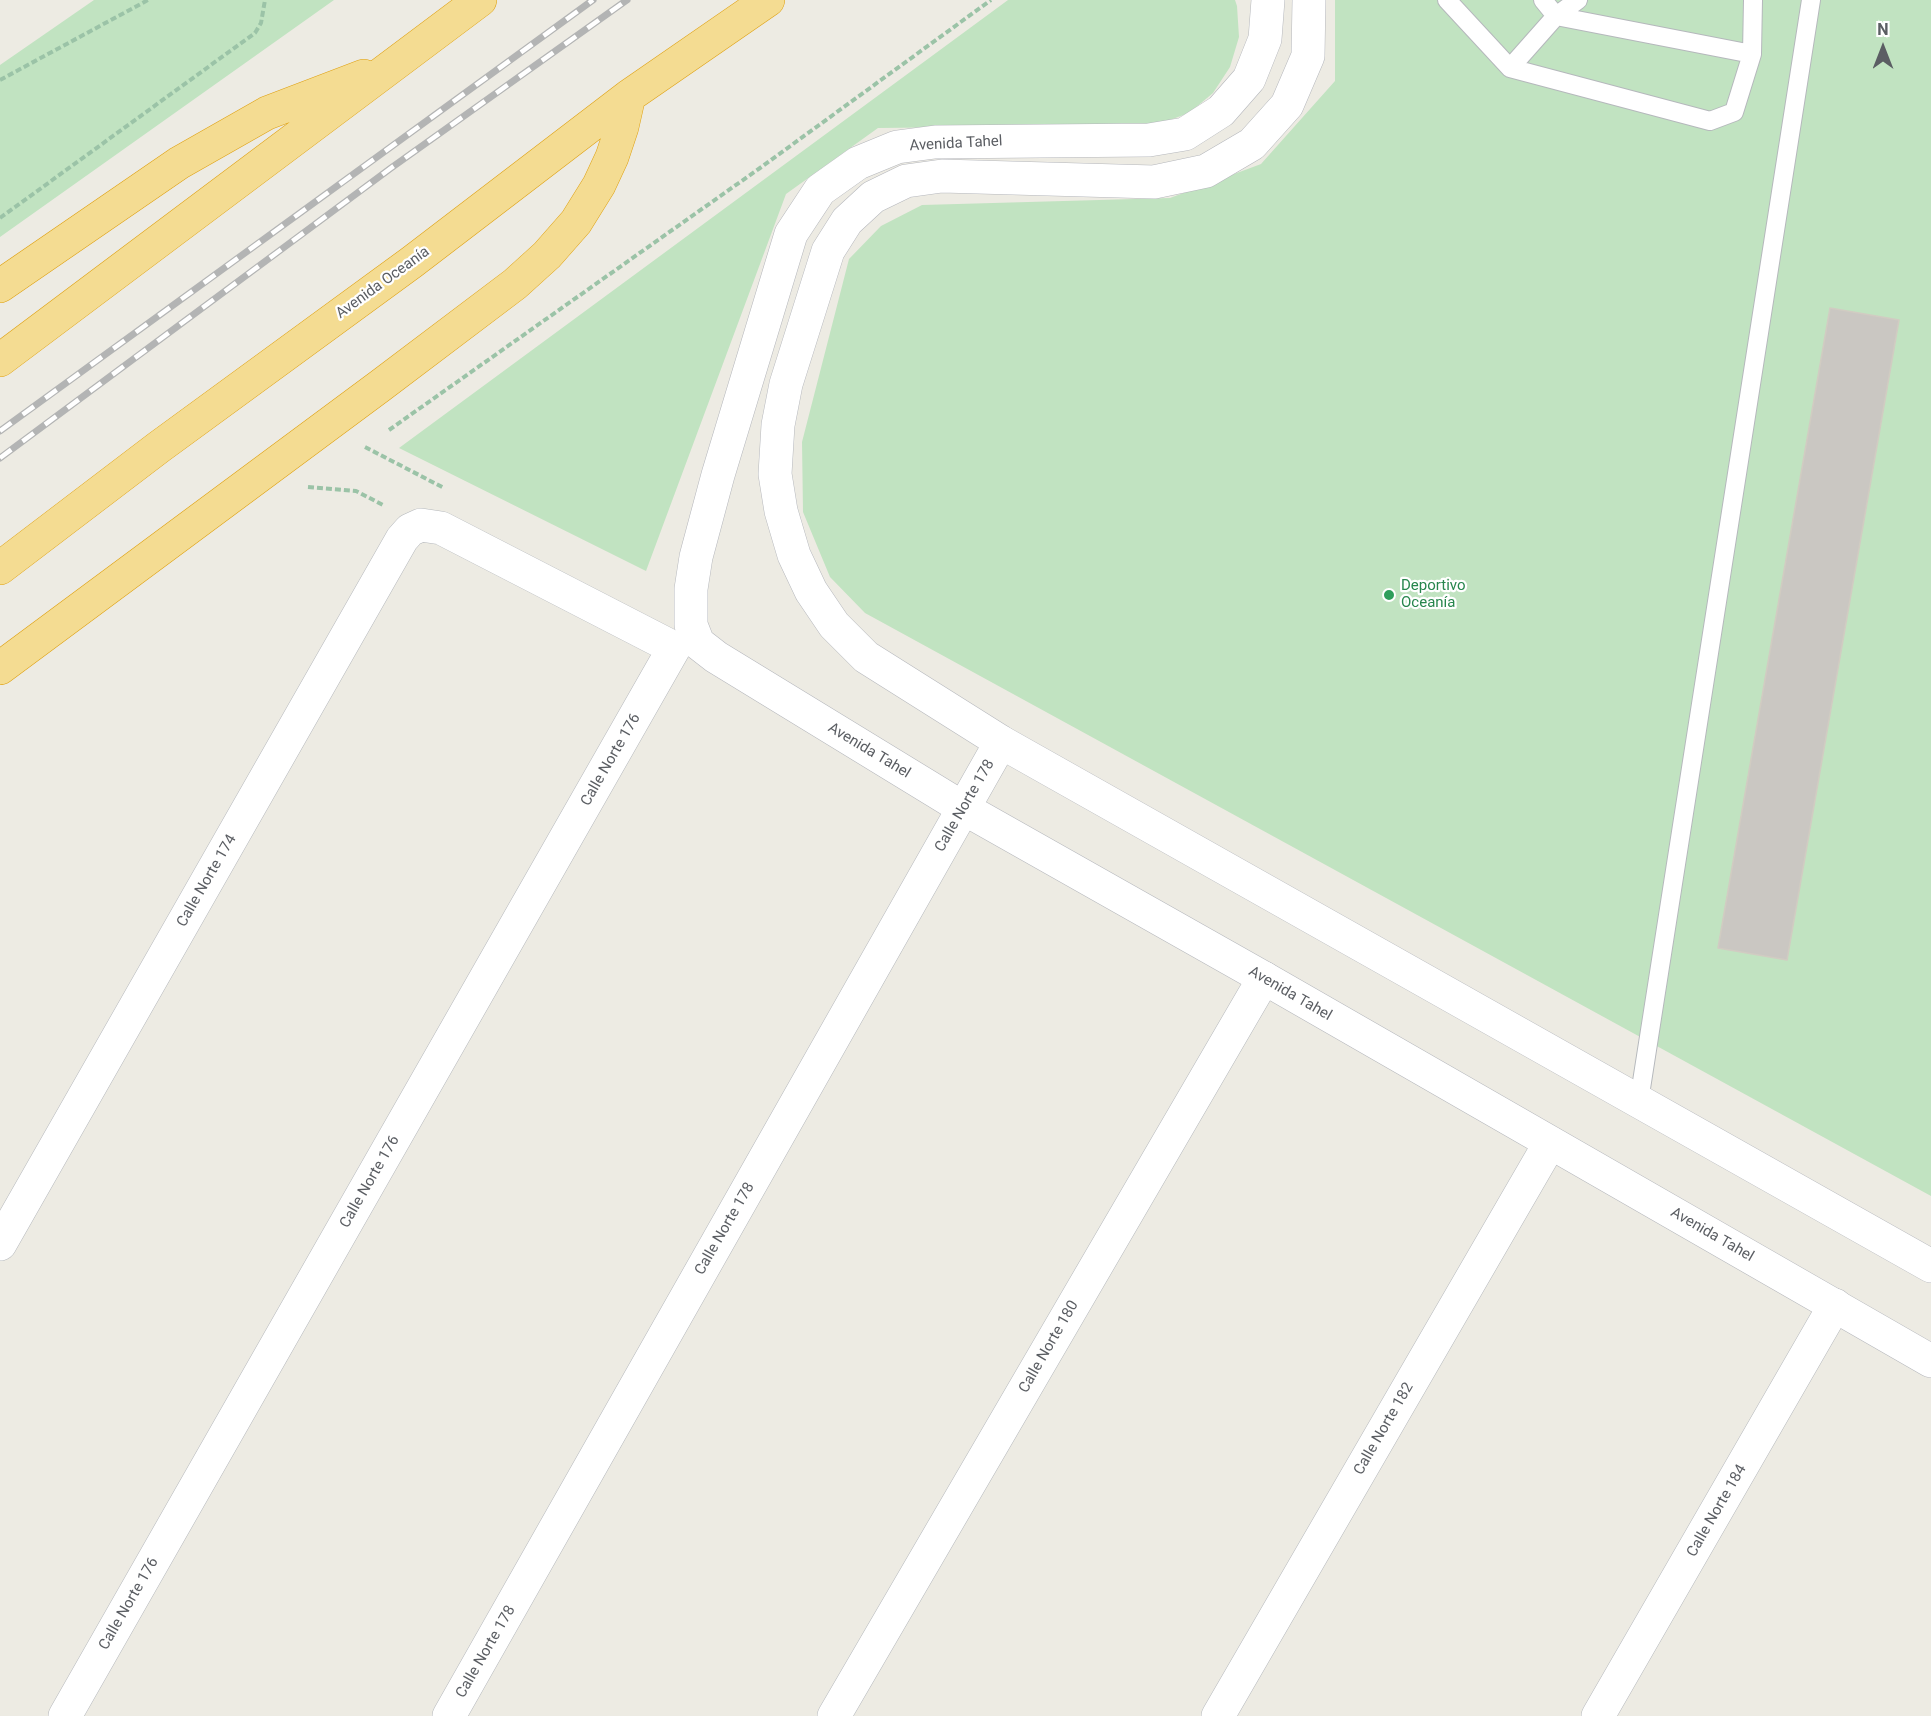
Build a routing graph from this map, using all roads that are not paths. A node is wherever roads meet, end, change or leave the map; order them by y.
1 (480, 0) edge
2 (768, 0) edge
3 (1268, 0) edge
4 (1309, 0) edge
5 (1447, 0) edge
6 (1543, 0) edge
7 (1578, 0) edge
8 (1753, 0) edge
9 (1811, 0) edge
10 (1556, 16) junction
11 (1752, 54) junction
12 (397, 64) junction
13 (1510, 68) junction
14 (629, 96) junction
15 (0, 286) edge
16 (0, 360) edge
17 (421, 525) joint
18 (0, 567) edge
19 (686, 646) junction
20 (0, 668) edge
21 (1002, 742) junction
22 (963, 808) junction
23 (1264, 978) junction
24 (1639, 1101) junction
25 (1550, 1143) junction
26 (0, 1244) edge
27 (1931, 1266) edge
28 (1835, 1305) junction
29 (1931, 1361) edge
30 (65, 1716) edge
31 (449, 1716) edge
32 (834, 1716) edge
33 (1218, 1716) edge
34 (1598, 1716) edge

1 - 12 highway
2 - 14 highway, Avenida Oceanía
3 - 19 street, Avenida Tahel
4 - 21 street, Avenida Tahel
5 - 13 lane
6 - 10 lane
7 - 10 lane
8 - 11 lane
9 - 24 lane
10 - 11 lane
10 - 13 lane
11 - 13 lane
12 - 15 highway
12 - 16 highway
14 - 18 highway, Avenida Oceanía
14 - 20 highway
17 - 19 street, Avenida Tahel
17 - 26 street, Calle Norte 174
19 - 22 street, Avenida Tahel
19 - 30 street, Calle Norte 176
21 - 22 street, Calle Norte 178
21 - 24 street, Avenida Tahel
22 - 23 street, Avenida Tahel
22 - 31 street, Calle Norte 178
23 - 25 street, Avenida Tahel
23 - 32 street, Calle Norte 180
24 - 27 street, Avenida Tahel
25 - 28 street, Avenida Tahel
25 - 33 street, Calle Norte 182
28 - 29 street, Avenida Tahel
28 - 34 street, Calle Norte 184

